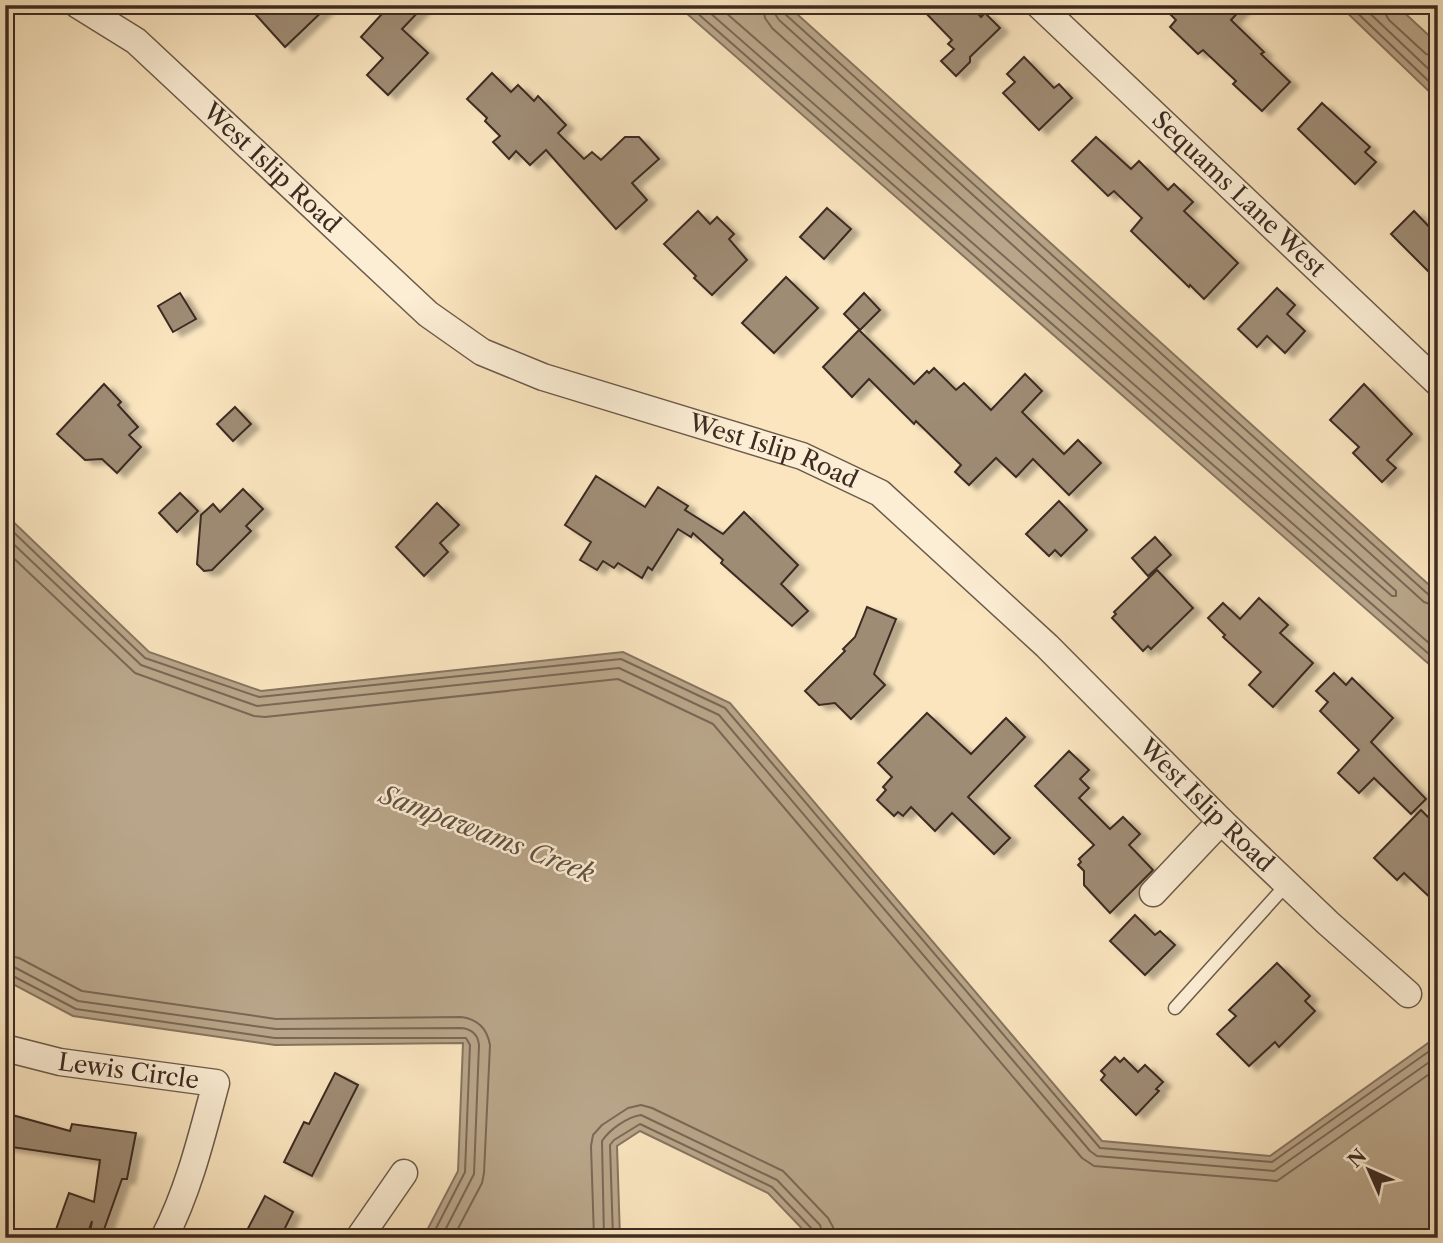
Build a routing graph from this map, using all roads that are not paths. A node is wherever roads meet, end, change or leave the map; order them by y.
1 (78, 5) edge
2 (1039, 5) edge
3 (1438, 383) edge
4 (1221, 821) junction
5 (1288, 883) junction
6 (1153, 893) dead end
7 (1408, 994) dead end
8 (1175, 1008) dead end
9 (5, 1048) edge
10 (404, 1173) dead end
11 (164, 1238) edge
12 (359, 1238) edge

1 - 4 street, West Islip Road
2 - 3 street, Sequams Lane West
4 - 5 street, West Islip Road
4 - 6 street
5 - 7 street, West Islip Road
5 - 8 lane
9 - 11 street, Lewis Circle
10 - 12 street

